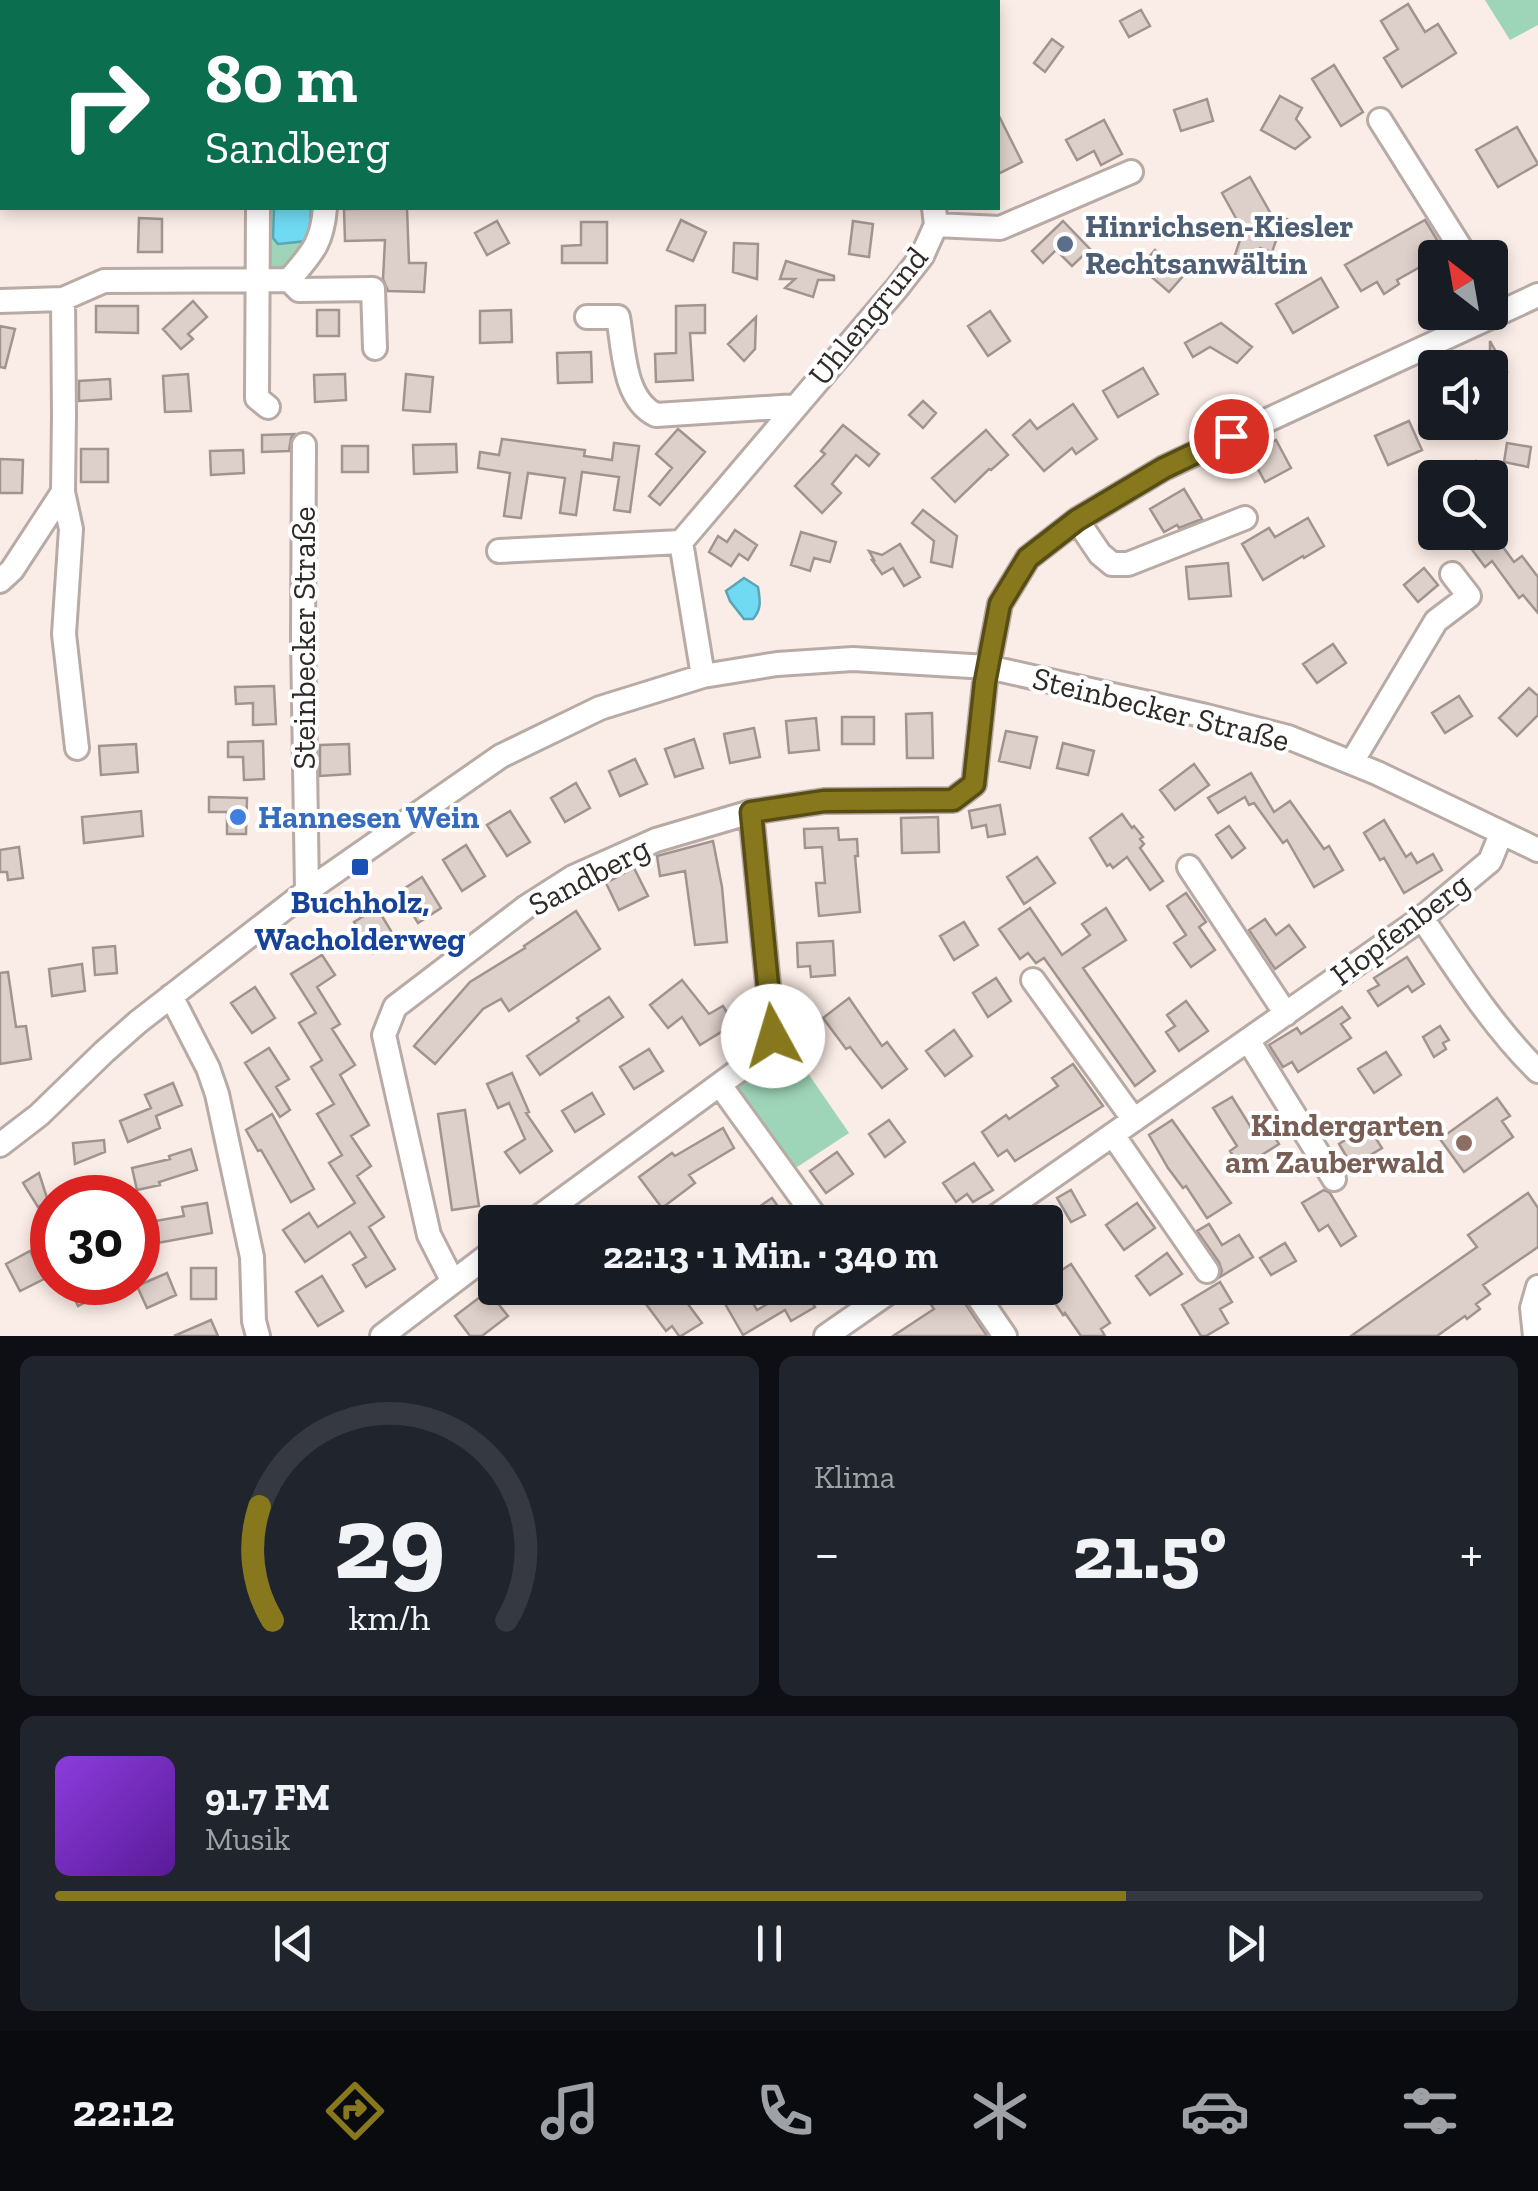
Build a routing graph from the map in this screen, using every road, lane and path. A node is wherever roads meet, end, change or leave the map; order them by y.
1 (1380, 120) dead end
2 (1131, 172) dead end
3 (258, 210) edge
4 (325, 210) edge
5 (935, 216) edge
6 (1456, 240) edge
7 (289, 280) junction
8 (257, 281) junction
9 (1538, 295) edge
10 (62, 299) junction
11 (0, 300) edge
12 (1508, 301) edge
13 (587, 317) dead end
14 (1442, 330) edge
15 (374, 348) dead end
16 (796, 406) junction
17 (268, 407) dead end
18 (304, 444) dead end
19 (62, 492) junction
20 (1245, 518) dead end
21 (1077, 520) junction
22 (681, 542) junction
23 (499, 551) dead end
24 (1452, 574) dead end
25 (0, 581) edge
26 (988, 667) junction
27 (703, 676) junction
28 (76, 748) dead end
29 (1352, 762) junction
30 (751, 812) junction
31 (1502, 834) junction
32 (1538, 850) edge
33 (1189, 868) dead end
34 (307, 890) junction
35 (1422, 918) junction
36 (1033, 980) dead end
37 (172, 996) junction
38 (1286, 1014) junction
39 (1248, 1040) junction
40 (1538, 1071) edge
41 (720, 1085) junction
42 (1134, 1120) junction
43 (1112, 1135) junction
44 (0, 1146) edge
45 (1334, 1179) dead end
46 (555, 1205) edge
47 (807, 1205) edge
48 (1012, 1205) edge
49 (478, 1263) edge
50 (1207, 1271) dead end
51 (453, 1282) junction
52 (1538, 1287) edge
53 (871, 1305) edge
54 (984, 1305) edge
55 (258, 1336) edge
56 (382, 1336) edge
57 (826, 1336) edge
58 (1005, 1336) edge
59 (1535, 1336) edge

1 - 6 street
2 - 5 street, Uhlengrund
3 - 8 street
4 - 7 street
5 - 16 street, Uhlengrund
7 - 8 street
7 - 15 street
8 - 10 street
8 - 17 street
9 - 12 street, Sandberg
10 - 11 street
10 - 19 street
13 - 16 street, Uhlengrund
14 - 21 street, Sandberg
16 - 22 street, Uhlengrund
18 - 34 street, Steinbecker Straße
19 - 25 street
19 - 28 street
20 - 21 street
21 - 26 street, Sandberg
22 - 23 street
22 - 27 street
24 - 29 street
26 - 27 street, Steinbecker Straße
26 - 29 street, Steinbecker Straße
26 - 30 street, Sandberg
27 - 34 street, Steinbecker Straße
29 - 31 street, Steinbecker Straße
30 - 41 street
30 - 51 street, Sandberg
31 - 32 street, Steinbecker Straße
31 - 35 street, Hopfenberg
33 - 38 street
34 - 37 street, Steinbecker Straße
35 - 38 street, Hopfenberg
35 - 40 street
36 - 42 street
37 - 44 street, Steinbecker Straße
37 - 55 street
38 - 39 street, Hopfenberg
39 - 42 street, Hopfenberg
39 - 45 street
41 - 46 street
41 - 47 street
42 - 43 street, Hopfenberg
43 - 48 street, Hopfenberg
43 - 50 street
49 - 51 street
51 - 56 street
52 - 59 street
53 - 57 street
54 - 58 street

